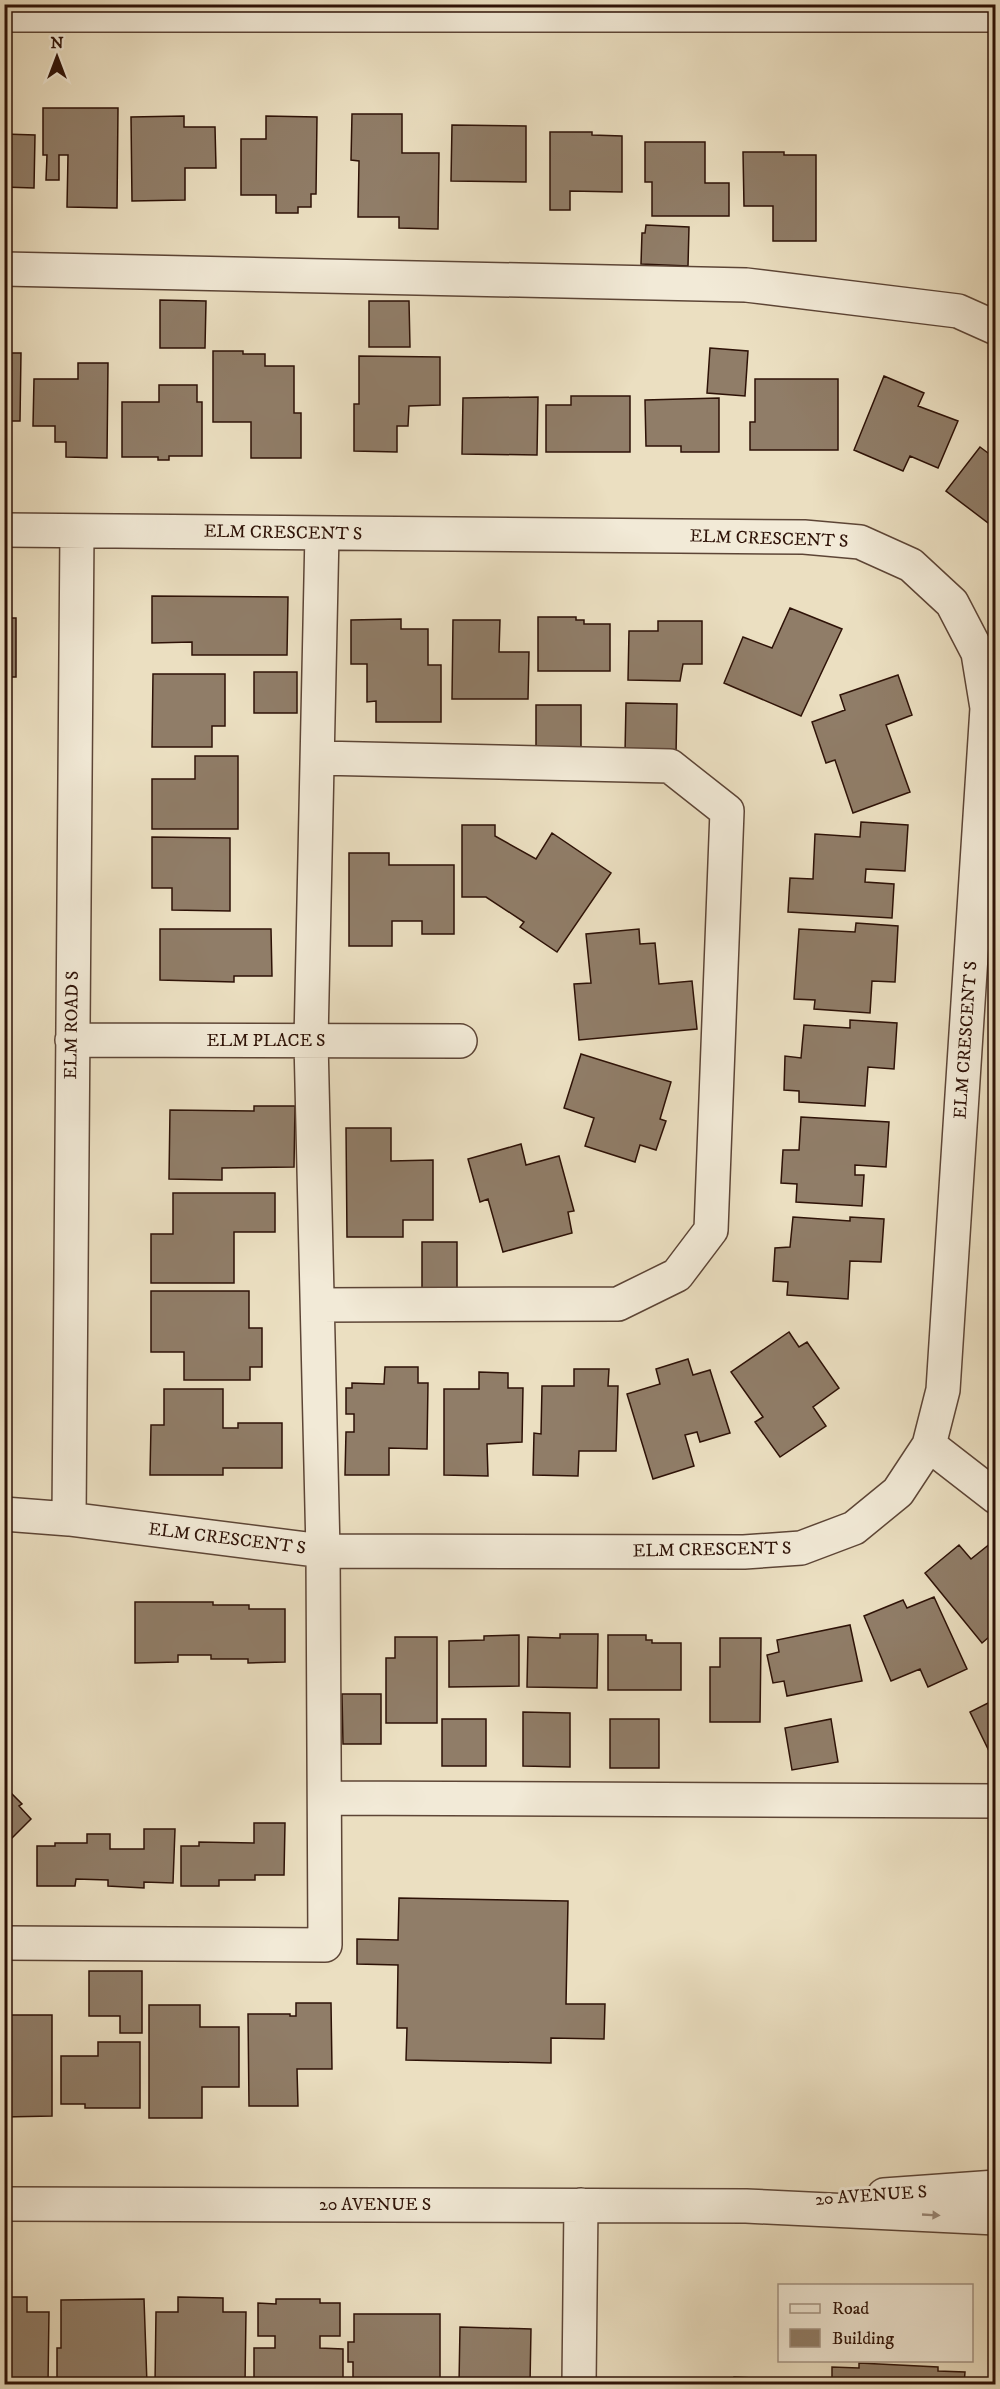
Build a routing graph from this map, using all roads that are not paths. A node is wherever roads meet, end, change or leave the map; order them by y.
1 (53, 10) edge
2 (317, 10) edge
3 (4, 15) edge
4 (996, 15) edge
5 (4, 269) edge
6 (996, 328) edge
7 (4, 530) edge
8 (77, 531) junction
9 (322, 533) junction
10 (987, 652) edge
11 (318, 758) junction
12 (72, 1040) junction
13 (311, 1041) junction
14 (460, 1041) dead end
15 (318, 1305) junction
16 (928, 1445) junction
17 (996, 1497) edge
18 (4, 1514) edge
19 (69, 1519) junction
20 (323, 1551) junction
21 (325, 1798) junction
22 (996, 1801) edge
23 (4, 1942) edge
24 (996, 2187) edge
25 (4, 2204) edge
26 (581, 2205) junction
27 (746, 2206) junction
28 (996, 2218) edge
29 (579, 2385) edge

1 - 2 street
1 - 3 street
2 - 4 street
5 - 6 street
7 - 8 street, ELM CRESCENT S
8 - 9 street, ELM CRESCENT S
8 - 12 street, ELM ROAD S
9 - 10 street, ELM CRESCENT S
9 - 11 street
10 - 16 street, ELM CRESCENT S
11 - 13 street
11 - 15 street
12 - 13 street, ELM PLACE S
12 - 19 street, ELM ROAD S
13 - 14 street, ELM PLACE S
13 - 15 street
15 - 20 street
16 - 17 street
16 - 20 street, ELM CRESCENT S
18 - 19 street, ELM CRESCENT S
19 - 20 street, ELM CRESCENT S
20 - 21 street
21 - 22 street
21 - 23 street
24 - 27 street, 20 AVENUE S
25 - 26 street, 20 AVENUE S
26 - 27 street, 20 AVENUE S
26 - 29 street
27 -> 28 street, 20 AVENUE S

